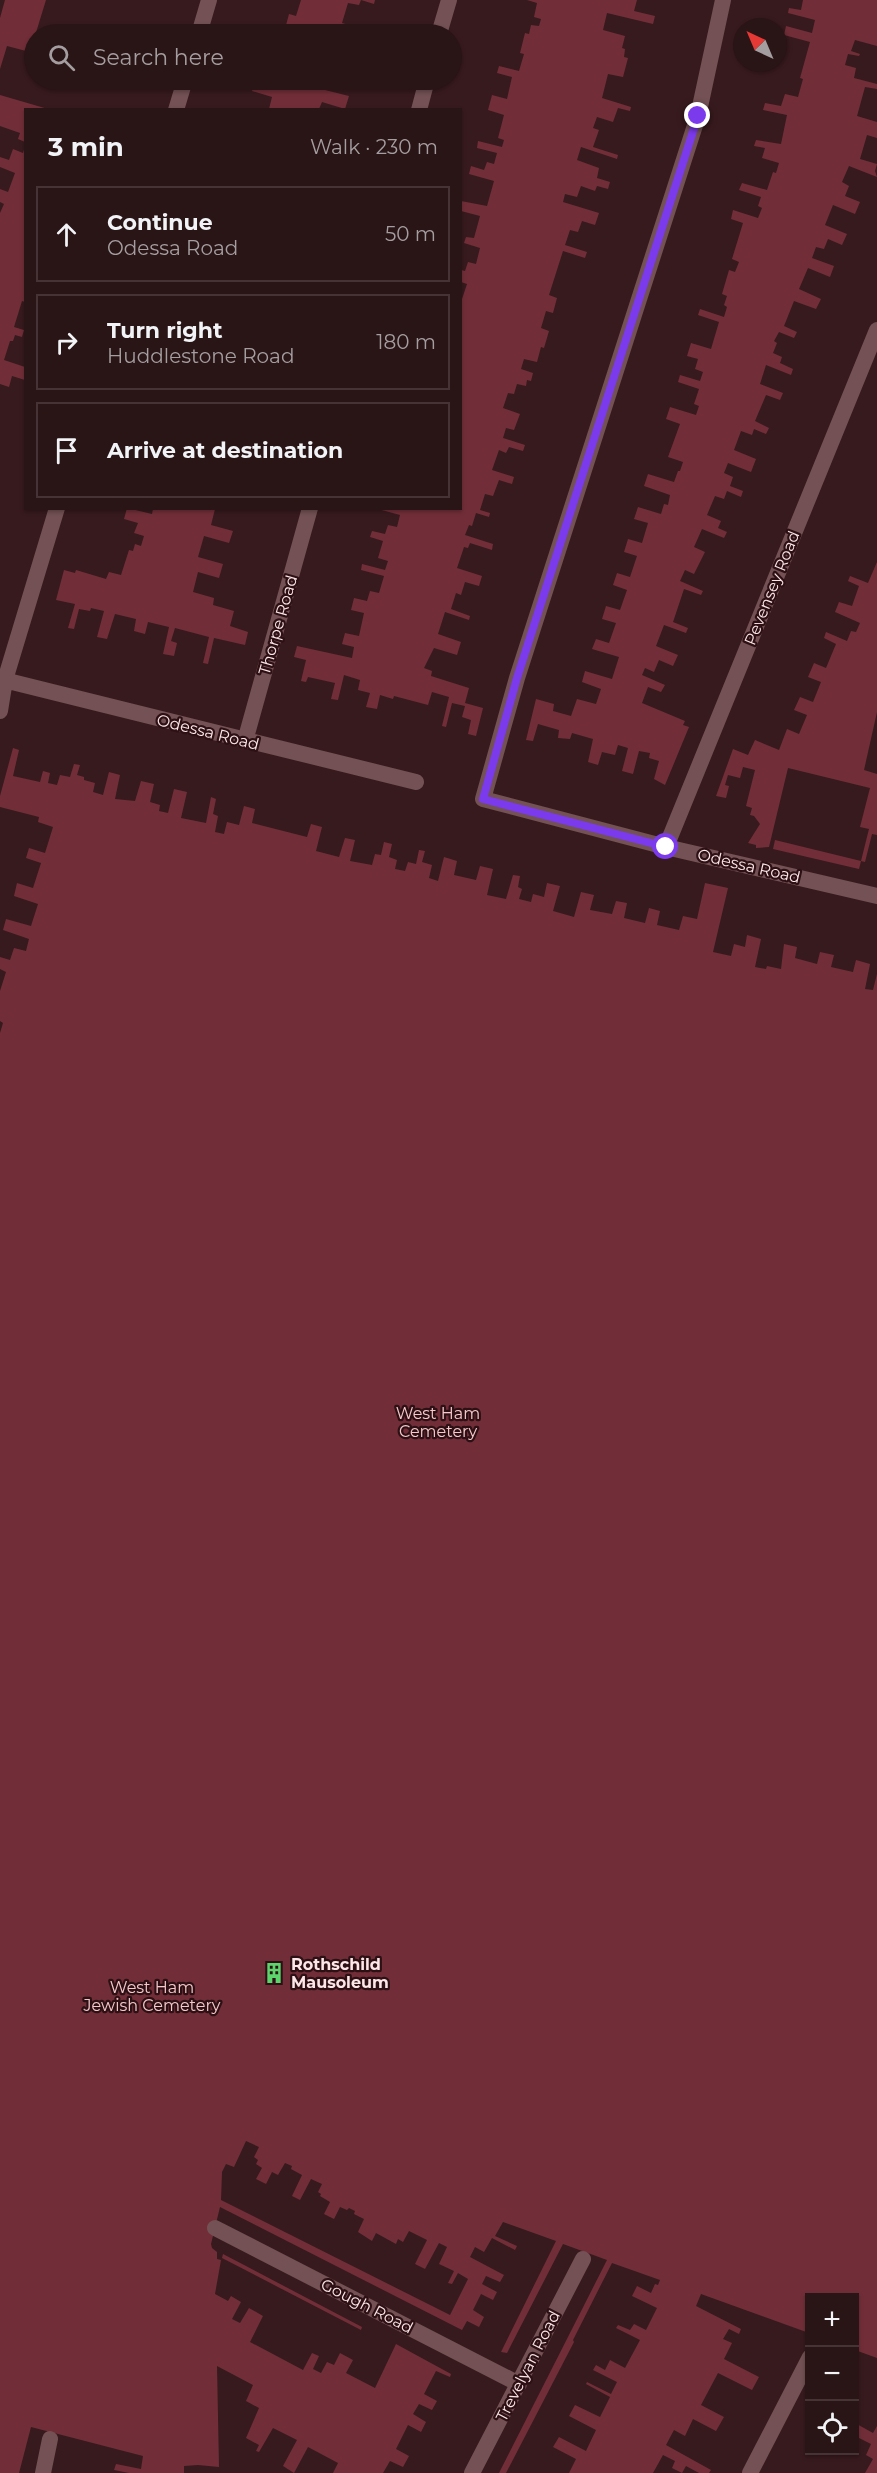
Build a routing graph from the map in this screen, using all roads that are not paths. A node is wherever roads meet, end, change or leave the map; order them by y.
1 (209, 0) edge
2 (448, 0) edge
3 (723, 0) edge
4 (202, 24) edge
5 (442, 24) edge
6 (182, 90) edge
7 (424, 90) edge
8 (177, 108) edge
9 (420, 108) edge
10 (877, 330) edge
11 (56, 510) edge
12 (309, 510) edge
13 (3, 680) edge
14 (0, 711) edge
15 (245, 741) junction
16 (416, 782) dead end
17 (666, 847) junction
18 (877, 896) edge
19 (215, 2228) dead end
20 (583, 2259) dead end
21 (805, 2367) edge
22 (519, 2384) junction
23 (50, 2439) dead end
24 (43, 2473) edge
25 (472, 2473) edge
26 (750, 2473) edge

1 - 4 street
2 - 5 street
3 - 17 street, Odessa Road
6 - 8 street
7 - 9 street
10 - 17 street, Pevensey Road
11 - 13 street
12 - 15 street, Thorpe Road
13 - 14 street
13 - 15 street, Odessa Road
15 - 16 street, Odessa Road
17 - 18 street, Odessa Road
19 - 22 street, Gough Road
20 - 22 street, Trevelyan Road
21 - 26 street
22 - 25 street, Trevelyan Road
23 - 24 street

